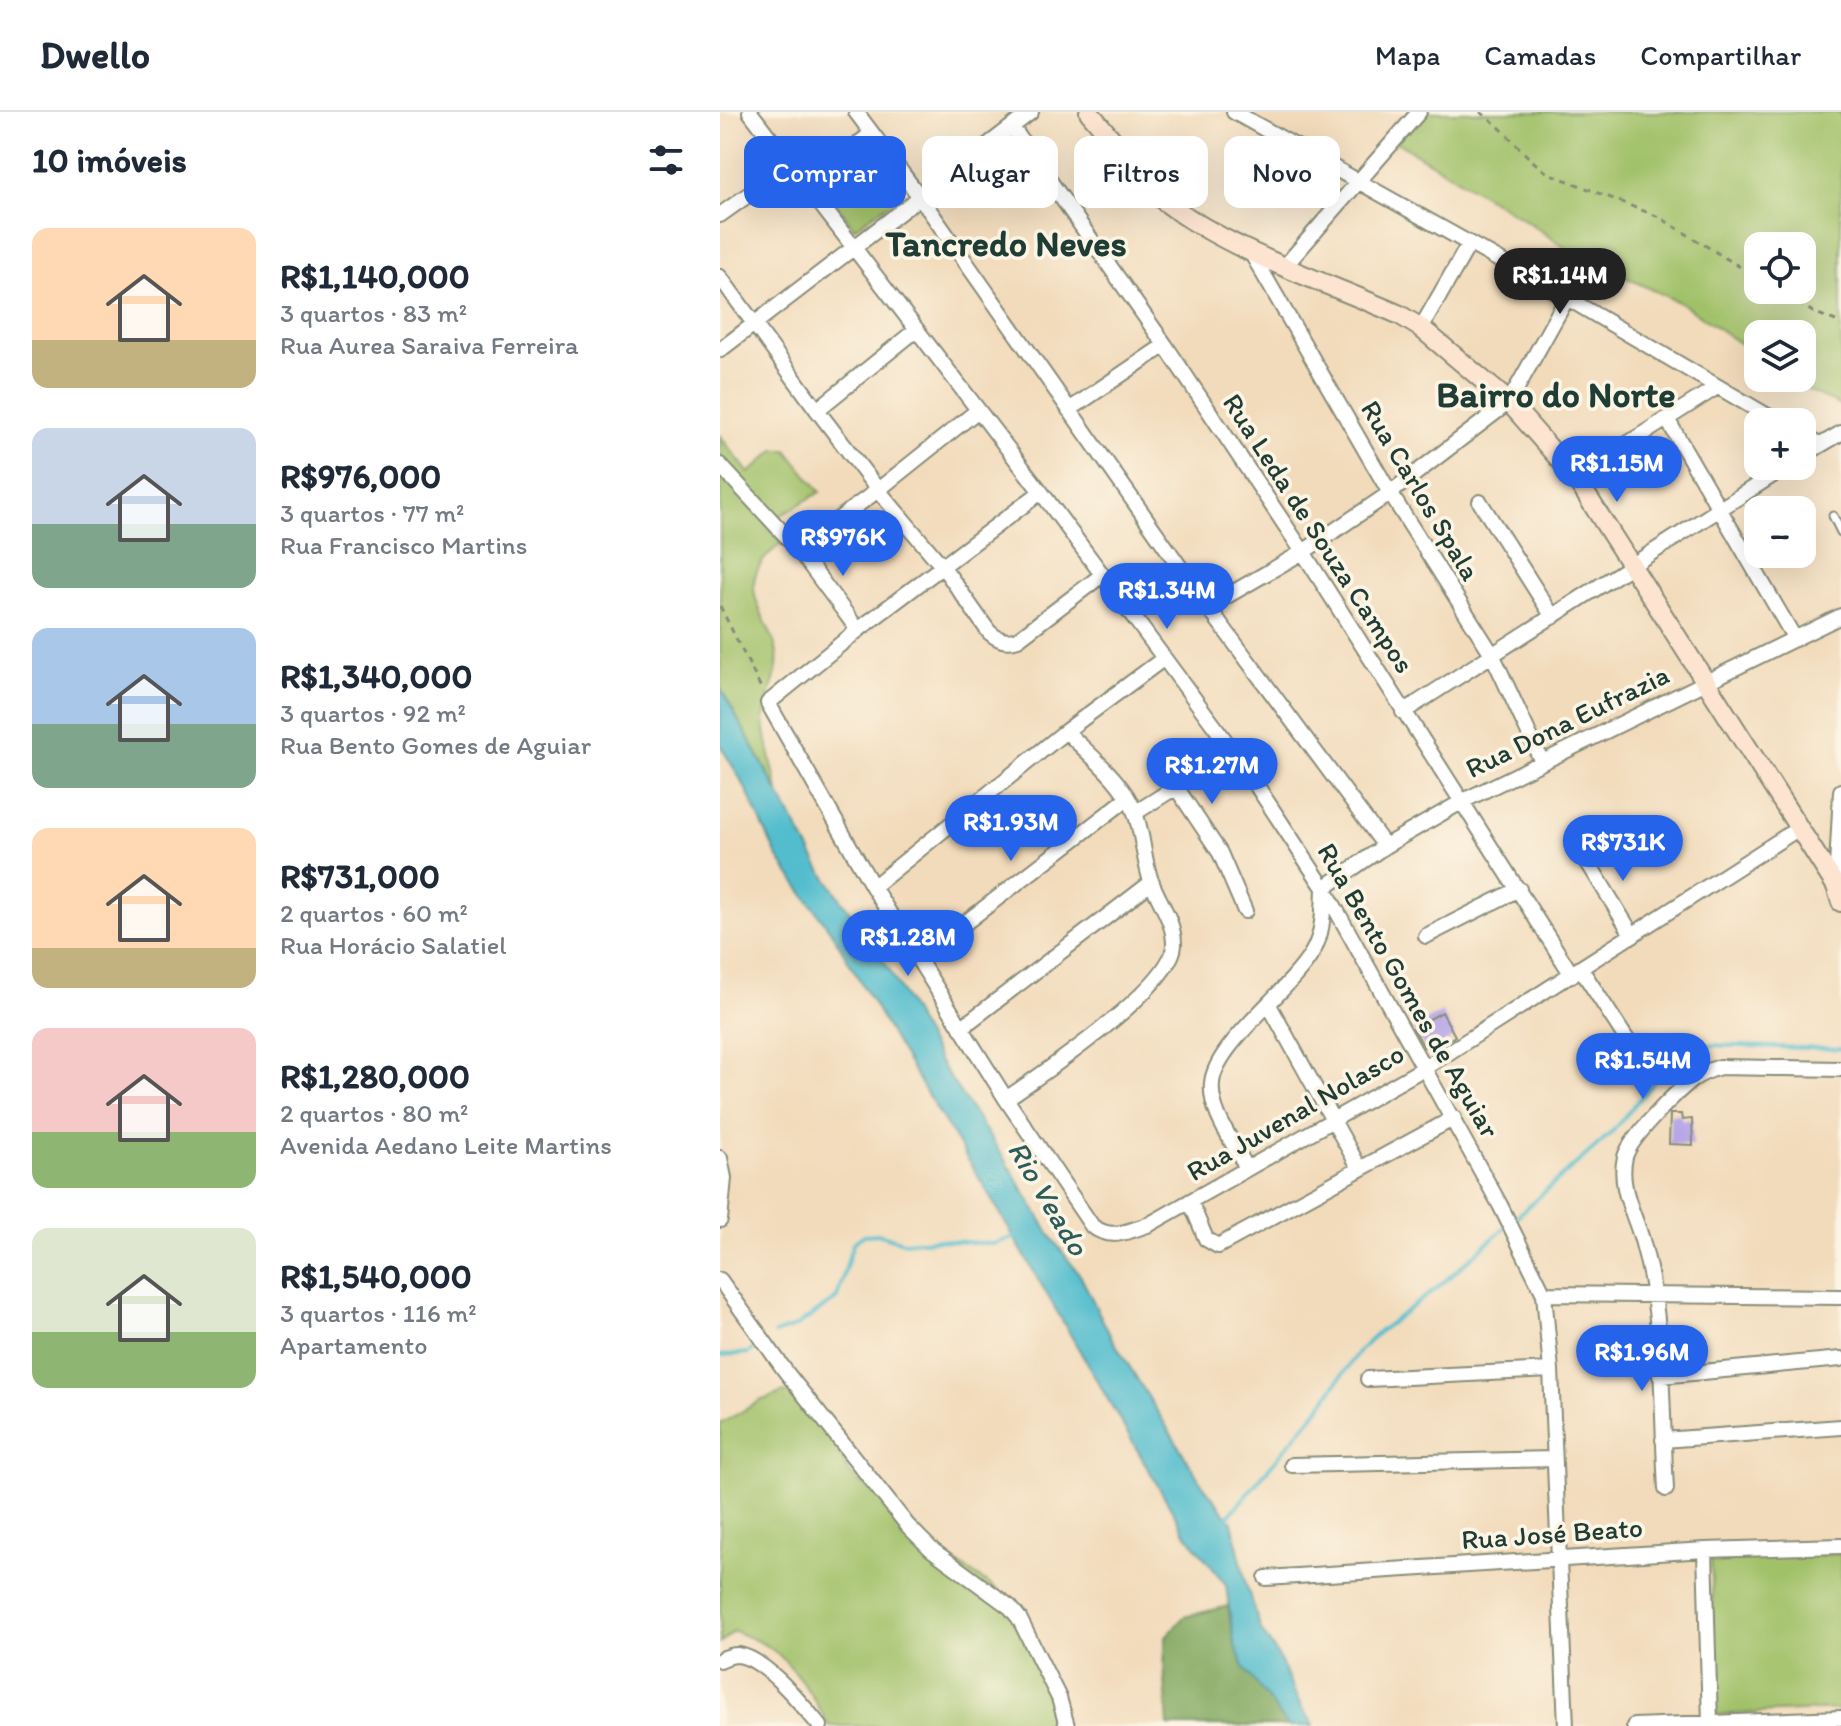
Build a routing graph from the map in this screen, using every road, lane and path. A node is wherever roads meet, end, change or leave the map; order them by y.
1 (750, 112) edge
2 (856, 112) edge
3 (1031, 112) edge
4 (1089, 112) edge
5 (1234, 112) edge
6 (1419, 112) edge
7 (1480, 112) edge
8 (1012, 127) junction
9 (871, 134) junction
10 (768, 136) edge
11 (868, 136) edge
12 (1358, 181) junction
13 (920, 197) junction
14 (744, 198) edge
15 (823, 208) edge
16 (720, 215) edge
17 (1469, 244) junction
18 (853, 247) junction
19 (1249, 249) junction
20 (1285, 266) junction
21 (1744, 269) edge
22 (720, 277) edge
23 (1567, 298) junction
24 (1800, 304) edge
25 (1841, 323) edge
26 (754, 324) junction
27 (1421, 328) junction
28 (916, 330) junction
29 (1165, 345) junction
30 (720, 350) edge
31 (1717, 387) junction
32 (1509, 402) junction
33 (1754, 408) edge
34 (817, 410) junction
35 (1069, 410) junction
36 (977, 411) junction
37 (1667, 419) junction
38 (1841, 433) edge
39 (1816, 443) edge
40 (1819, 445) junction
41 (1816, 447) edge
42 (720, 465) edge
43 (1575, 477) junction
44 (1766, 480) edge
45 (878, 490) junction
46 (1041, 492) junction
47 (1390, 493) junction
48 (1480, 502) dead end
49 (1721, 510) junction
50 (1833, 516) dead end
51 (1841, 532) edge
52 (798, 549) junction
53 (1303, 552) junction
54 (943, 567) junction
55 (1632, 567) junction
56 (1102, 575) junction
57 (720, 606) edge
58 (1208, 607) junction
59 (1841, 616) edge
60 (1553, 617) junction
61 (858, 630) junction
62 (1795, 639) junction
63 (1492, 654) junction
64 (1163, 659) junction
65 (1708, 682) junction
66 (768, 703) junction
67 (1403, 712) junction
68 (1066, 731) junction
69 (1542, 762) junction
70 (1841, 791) edge
71 (1128, 798) junction
72 (1463, 801) junction
73 (1135, 813) junction
74 (1799, 828) junction
75 (1385, 846) junction
76 (1581, 851) dead end
77 (1152, 882) junction
78 (873, 887) junction
79 (1324, 888) junction
80 (1519, 889) junction
81 (1838, 894) edge
82 (1245, 911) dead end
83 (1426, 936) dead end
84 (1633, 936) junction
85 (918, 959) junction
86 (1577, 972) junction
87 (1269, 1005) junction
88 (961, 1028) junction
89 (1631, 1046) dead end
90 (1426, 1067) junction
91 (1841, 1069) edge
92 (1006, 1099) junction
93 (1454, 1118) junction
94 (1332, 1119) junction
95 (720, 1158) edge
96 (1246, 1167) junction
97 (1360, 1169) junction
98 (1190, 1201) junction
99 (720, 1220) edge
100 (720, 1280) edge
101 (1544, 1294) junction
102 (1656, 1296) junction
103 (1841, 1297) edge
104 (1841, 1359) edge
105 (1551, 1370) junction
106 (1660, 1376) junction
107 (1368, 1379) dead end
108 (1841, 1427) edge
109 (1663, 1440) junction
110 (1553, 1459) junction
111 (1292, 1465) dead end
112 (1666, 1489) dead end
113 (1841, 1546) edge
114 (1705, 1550) junction
115 (1559, 1559) junction
116 (1266, 1578) dead end
117 (720, 1660) edge
118 (1841, 1718) edge
119 (1710, 1723) junction
120 (820, 1726) edge
121 (1067, 1726) edge
122 (1566, 1726) edge
123 (1634, 1726) edge

1 - 10 street, Rua Bento Gomes de Aguiar
2 - 9 street
3 - 8 street
4 - 19 main road
5 - 12 street
6 - 12 street
7 - 21 path
8 - 13 street
8 - 29 street, Rua Leda de Souza Campos
9 - 11 street
9 - 13 street
12 - 17 street
12 - 20 street
13 - 18 street
13 - 35 street
14 - 16 street
15 - 18 street, Rua Bento Gomes de Aguiar
17 - 23 street
17 - 27 street
18 - 26 street
18 - 28 street, Rua Bento Gomes de Aguiar
19 - 20 main road
19 - 47 street, Rua Carlos Spala
20 - 27 main road
22 - 26 street
23 - 31 street
23 - 32 street
24 - 25 path
26 - 30 street
26 - 34 street
27 - 32 main road
28 - 34 street
28 - 36 street, Rua Bento Gomes de Aguiar
29 - 35 street
29 - 53 street, Rua Leda de Souza Campos
31 - 33 street
31 - 37 street
32 - 43 main road
32 - 47 street
34 - 45 street
35 - 58 street
36 - 45 street
36 - 46 street, Rua Bento Gomes de Aguiar
37 - 43 street
37 - 49 street
38 - 40 street
39 - 40 street
40 - 41 street
42 - 52 street
43 - 55 main road
44 - 49 street
45 - 52 street
45 - 54 street
46 - 54 street
46 - 56 street, Rua Bento Gomes de Aguiar
47 - 53 street
47 - 63 street, Rua Carlos Spala
48 - 60 street
49 - 55 street
49 - 62 street
50 - 51 lane
52 - 61 street
53 - 58 street
53 - 67 street, Rua Leda de Souza Campos
54 - 56 street
54 - 61 street
55 - 60 street
55 - 65 main road
56 - 64 street, Rua Bento Gomes de Aguiar
57 - 66 path
58 - 75 street
59 - 62 street, Rua Dona Eufrazia
60 - 63 street
61 - 66 street
62 - 65 street, Rua Dona Eufrazia
63 - 67 street
63 - 69 street, Rua Carlos Spala
64 - 68 street
64 - 79 street, Rua Bento Gomes de Aguiar
65 - 69 street, Rua Dona Eufrazia
65 - 74 main road
66 - 78 street
67 - 72 street, Rua Leda de Souza Campos
68 - 71 street
68 - 78 street
69 - 72 street, Rua Dona Eufrazia
70 - 81 street
71 - 73 street
71 - 85 street
72 - 75 street, Rua Dona Eufrazia
72 - 80 street, Rua Leda de Souza Campos
73 - 77 street
73 - 82 street
74 - 81 main road
74 - 84 street, Rua Juvenal Nolasco
75 - 79 street, Rua Dona Eufrazia
76 - 84 street
77 - 88 street
77 - 92 street
78 - 85 street
79 - 87 street
79 - 90 street, Rua Bento Gomes de Aguiar
80 - 83 street
80 - 86 street, Rua Leda de Souza Campos
84 - 86 street, Rua Juvenal Nolasco
85 - 88 street
86 - 89 street, Rua Leda de Souza Campos
86 - 90 street, Rua Juvenal Nolasco
87 - 94 street
87 - 96 street
88 - 92 street
90 - 93 street, Rua Bento Gomes de Aguiar
90 - 94 street, Rua Juvenal Nolasco
91 - 102 street
92 - 98 street, Rua Juvenal Nolasco
93 - 97 street
93 - 101 street, Rua Bento Gomes de Aguiar
94 - 96 street, Rua Juvenal Nolasco
94 - 97 street
95 - 99 street
96 - 98 street, Rua Juvenal Nolasco
97 - 98 street
100 - 121 street
101 - 102 street
101 - 105 street
102 - 103 street
102 - 106 street
104 - 106 street
105 - 107 street
105 - 110 street
106 - 109 street
108 - 109 street
109 - 112 street
110 - 111 street
110 - 115 street
113 - 114 street, Rua José Beato
114 - 115 street, Rua José Beato
114 - 119 street
115 - 116 street, Rua José Beato
115 - 122 street
117 - 120 street
118 - 119 street
119 - 123 street

